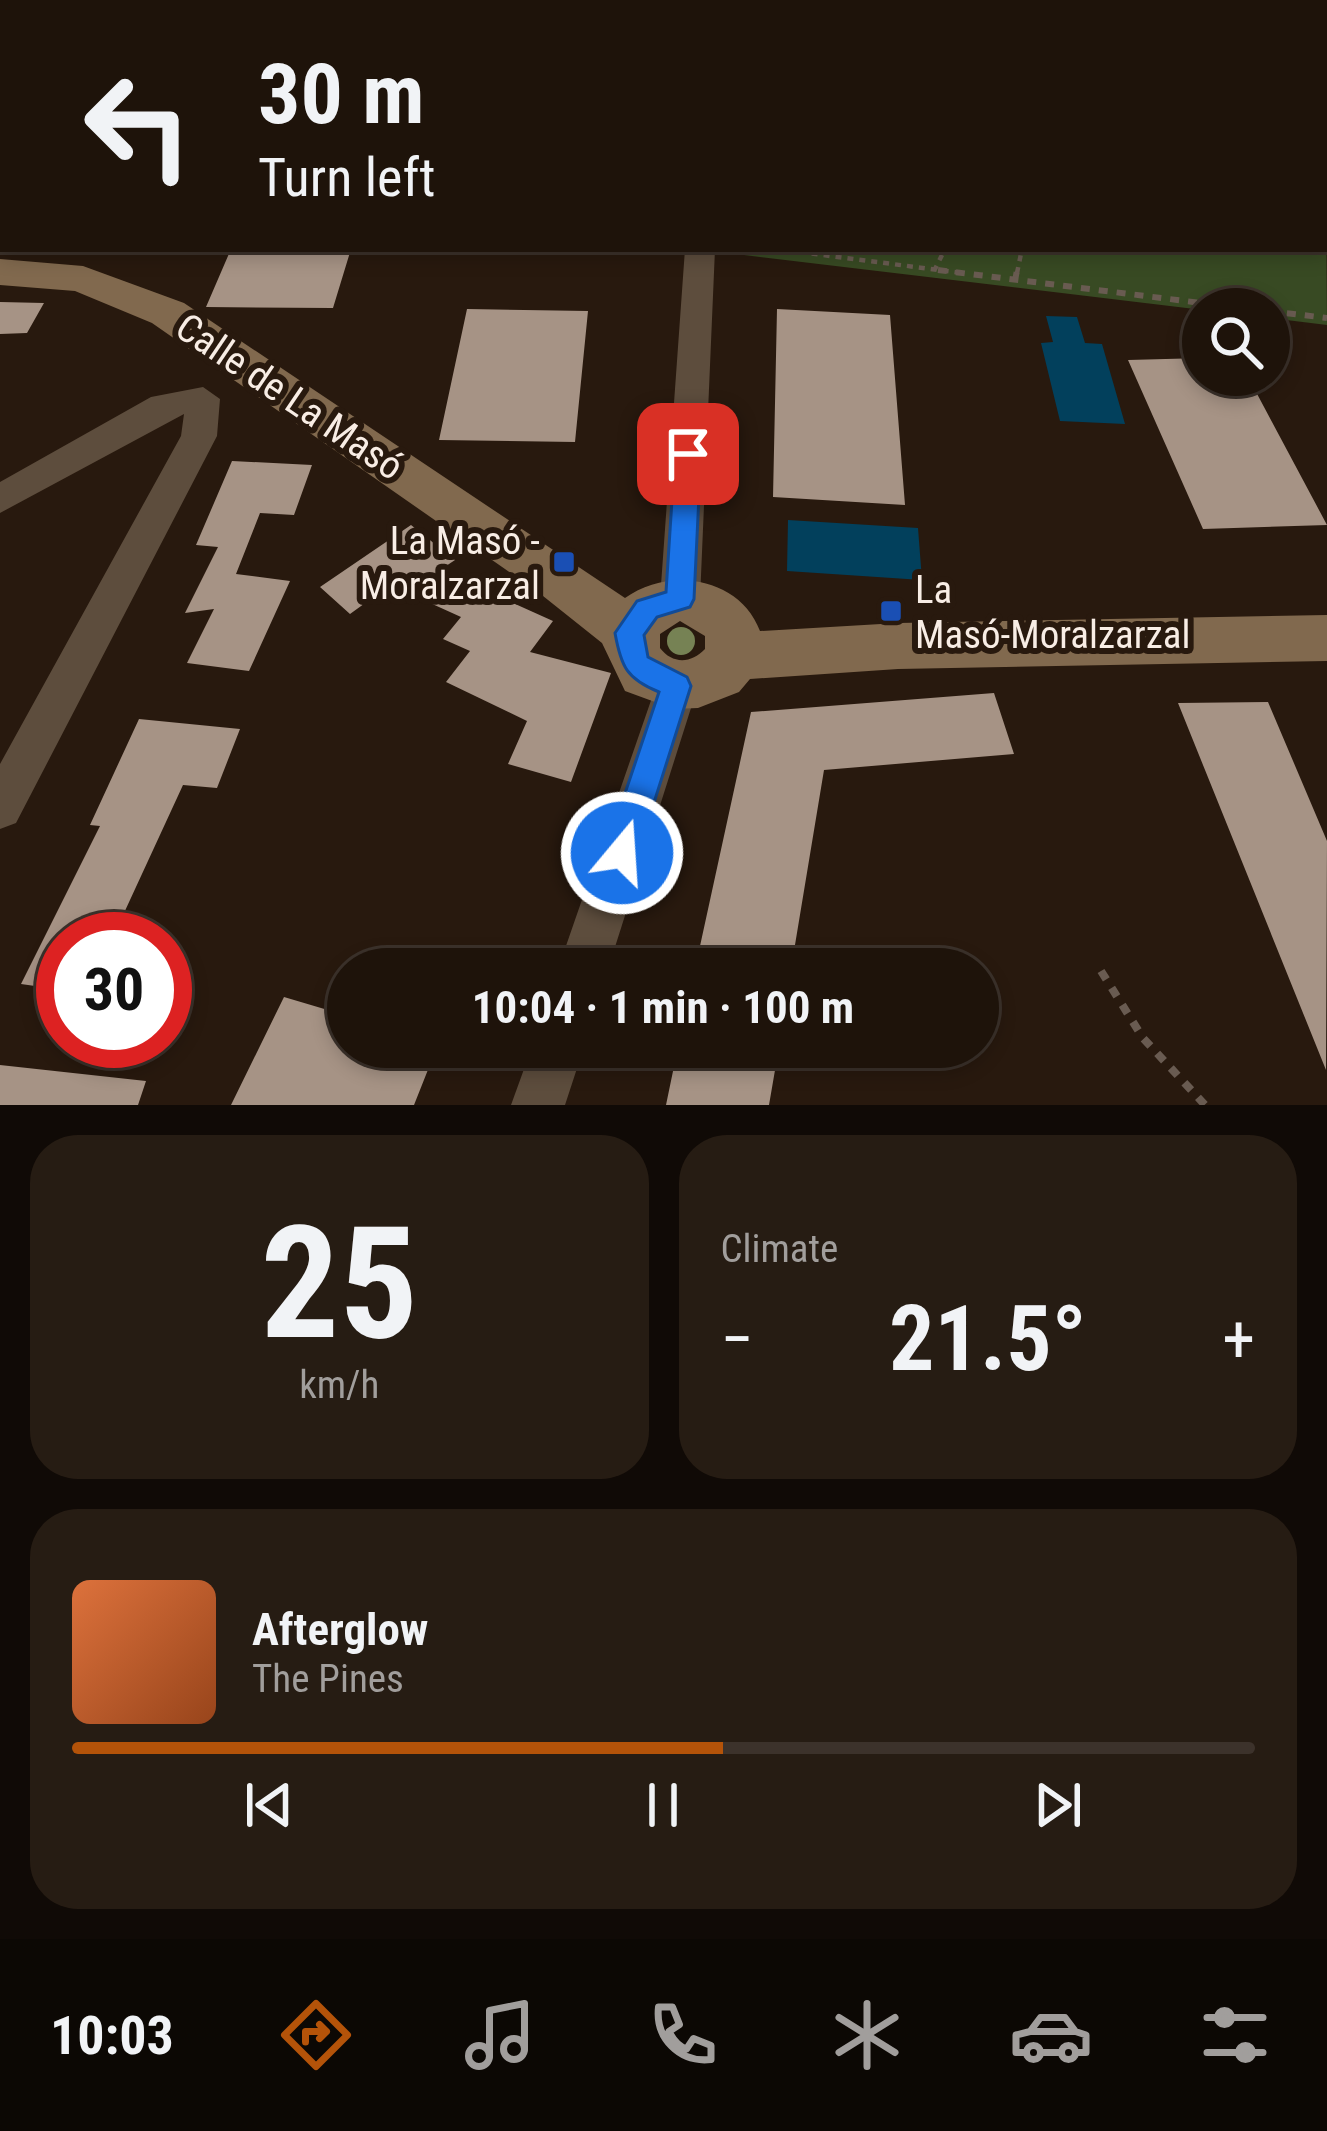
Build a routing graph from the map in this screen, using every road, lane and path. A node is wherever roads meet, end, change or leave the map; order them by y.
1 (700, 252) edge
2 (798, 252) edge
3 (943, 252) edge
4 (1021, 252) edge
5 (934, 271) junction
6 (0, 272) edge
7 (1015, 281) junction
8 (1182, 301) edge
9 (1290, 314) edge
10 (1327, 318) edge
11 (248, 370) junction
12 (203, 399) junction
13 (0, 499) edge
14 (652, 614) junction
15 (1327, 638) edge
16 (735, 645) junction
17 (676, 686) junction
18 (0, 808) edge
19 (591, 948) edge
20 (1101, 971) dead end
21 (551, 1068) edge
22 (538, 1105) edge
23 (1205, 1105) edge

1 - 14 street
2 - 5 path
3 - 5 path
4 - 7 path
5 - 7 path
6 - 11 street, Calle de La Masó
7 - 8 path
9 - 10 path
11 - 12 street
11 - 14 street, Calle de La Masó
12 - 13 street
12 - 18 street
14 - 16 street
14 - 17 street
15 - 16 street
16 - 17 street
17 - 19 street
20 - 23 path
21 - 22 street

